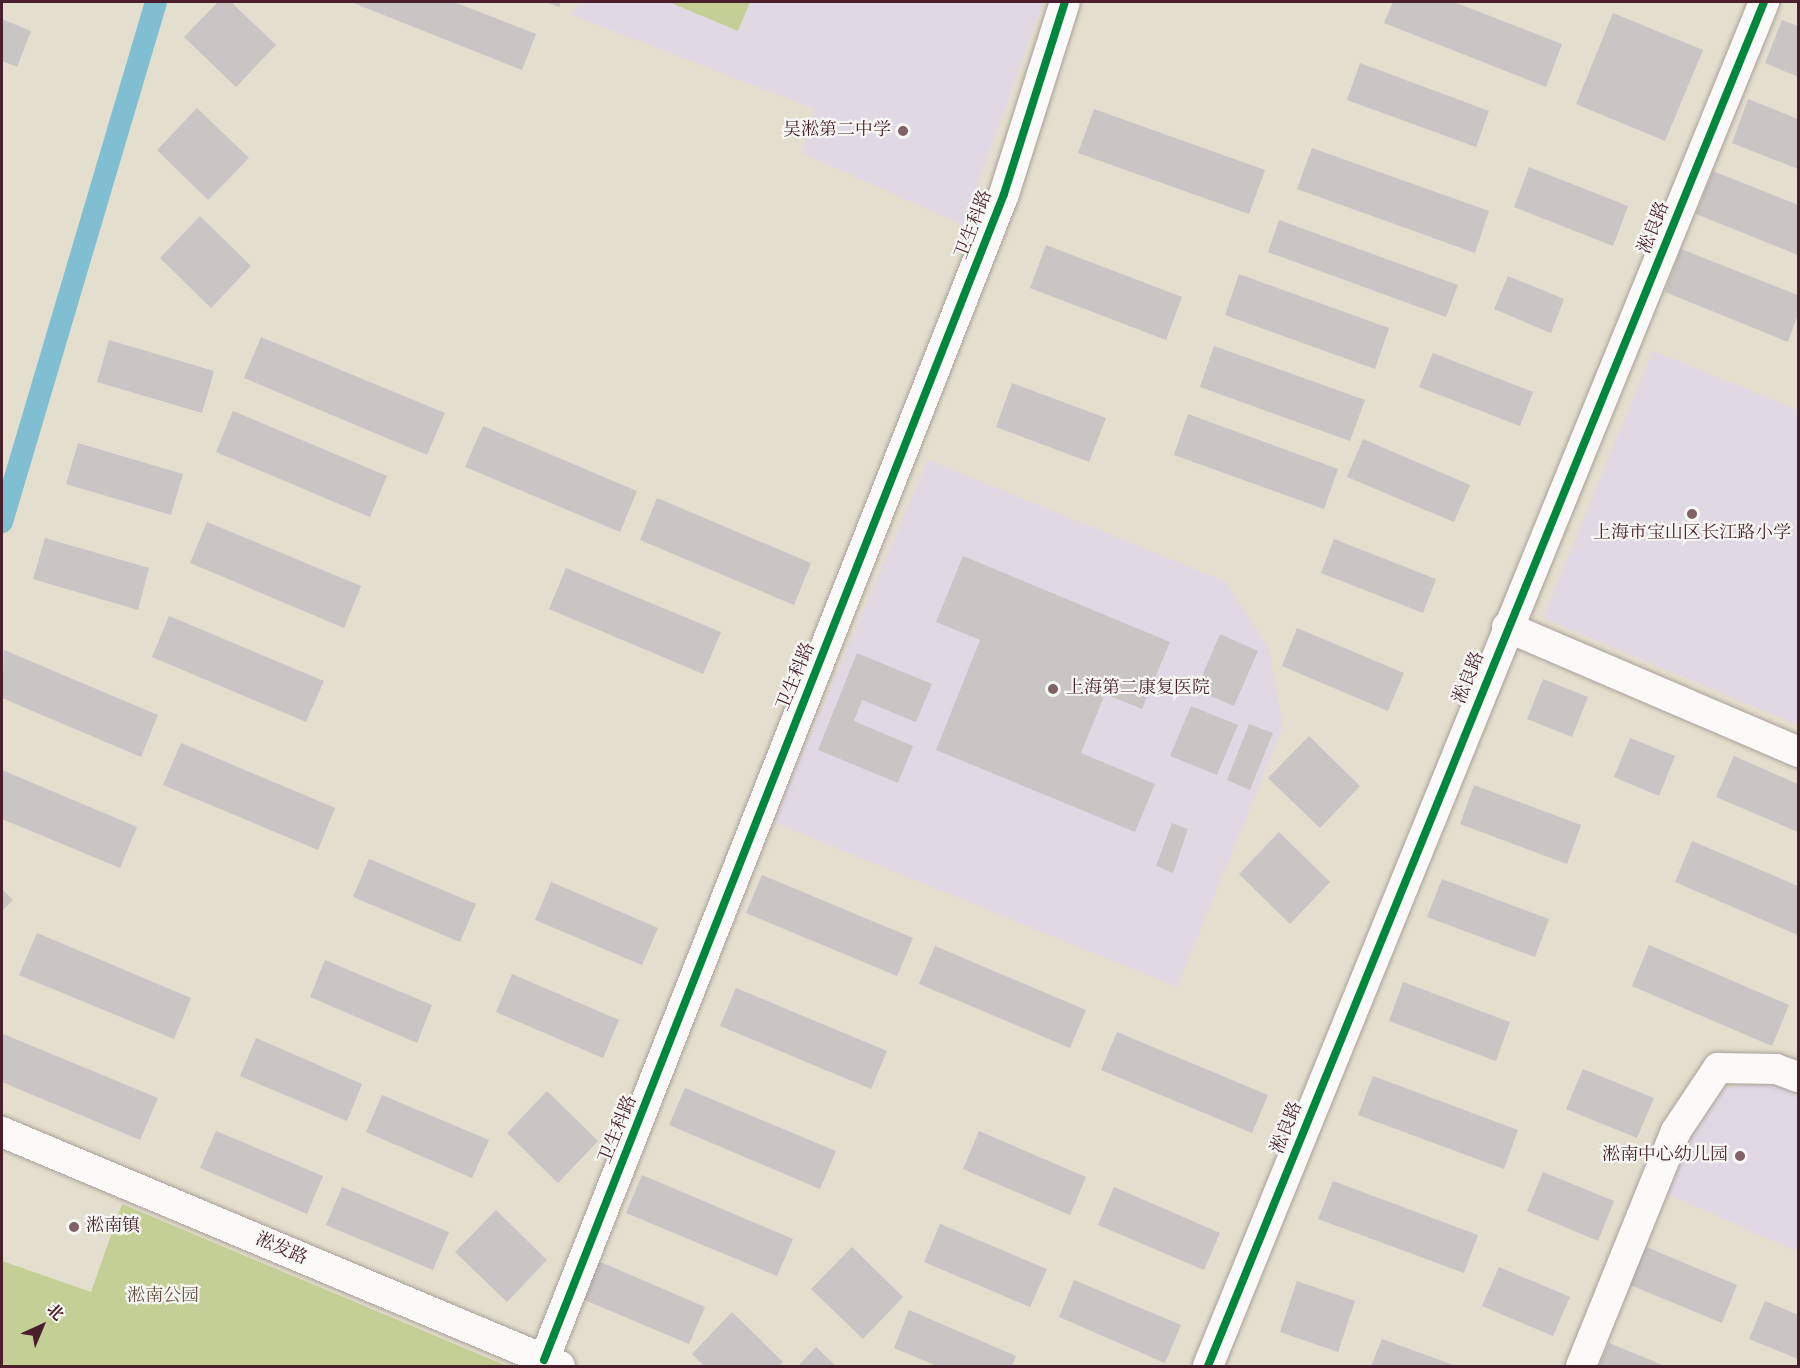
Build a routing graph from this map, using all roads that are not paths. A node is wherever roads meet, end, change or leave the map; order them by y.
1 (1065, 2) edge
2 (1764, 2) edge
3 (1507, 627) junction
4 (1798, 752) edge
5 (1798, 1077) edge
6 (2, 1132) edge
7 (552, 1363) edge
8 (1208, 1366) edge
9 (1581, 1366) edge

1 - 7 street, 卫生科路
2 - 3 street, 淞良路
3 - 4 street
3 - 8 street, 淞良路
5 - 9 street
6 - 7 street, 淞发路

